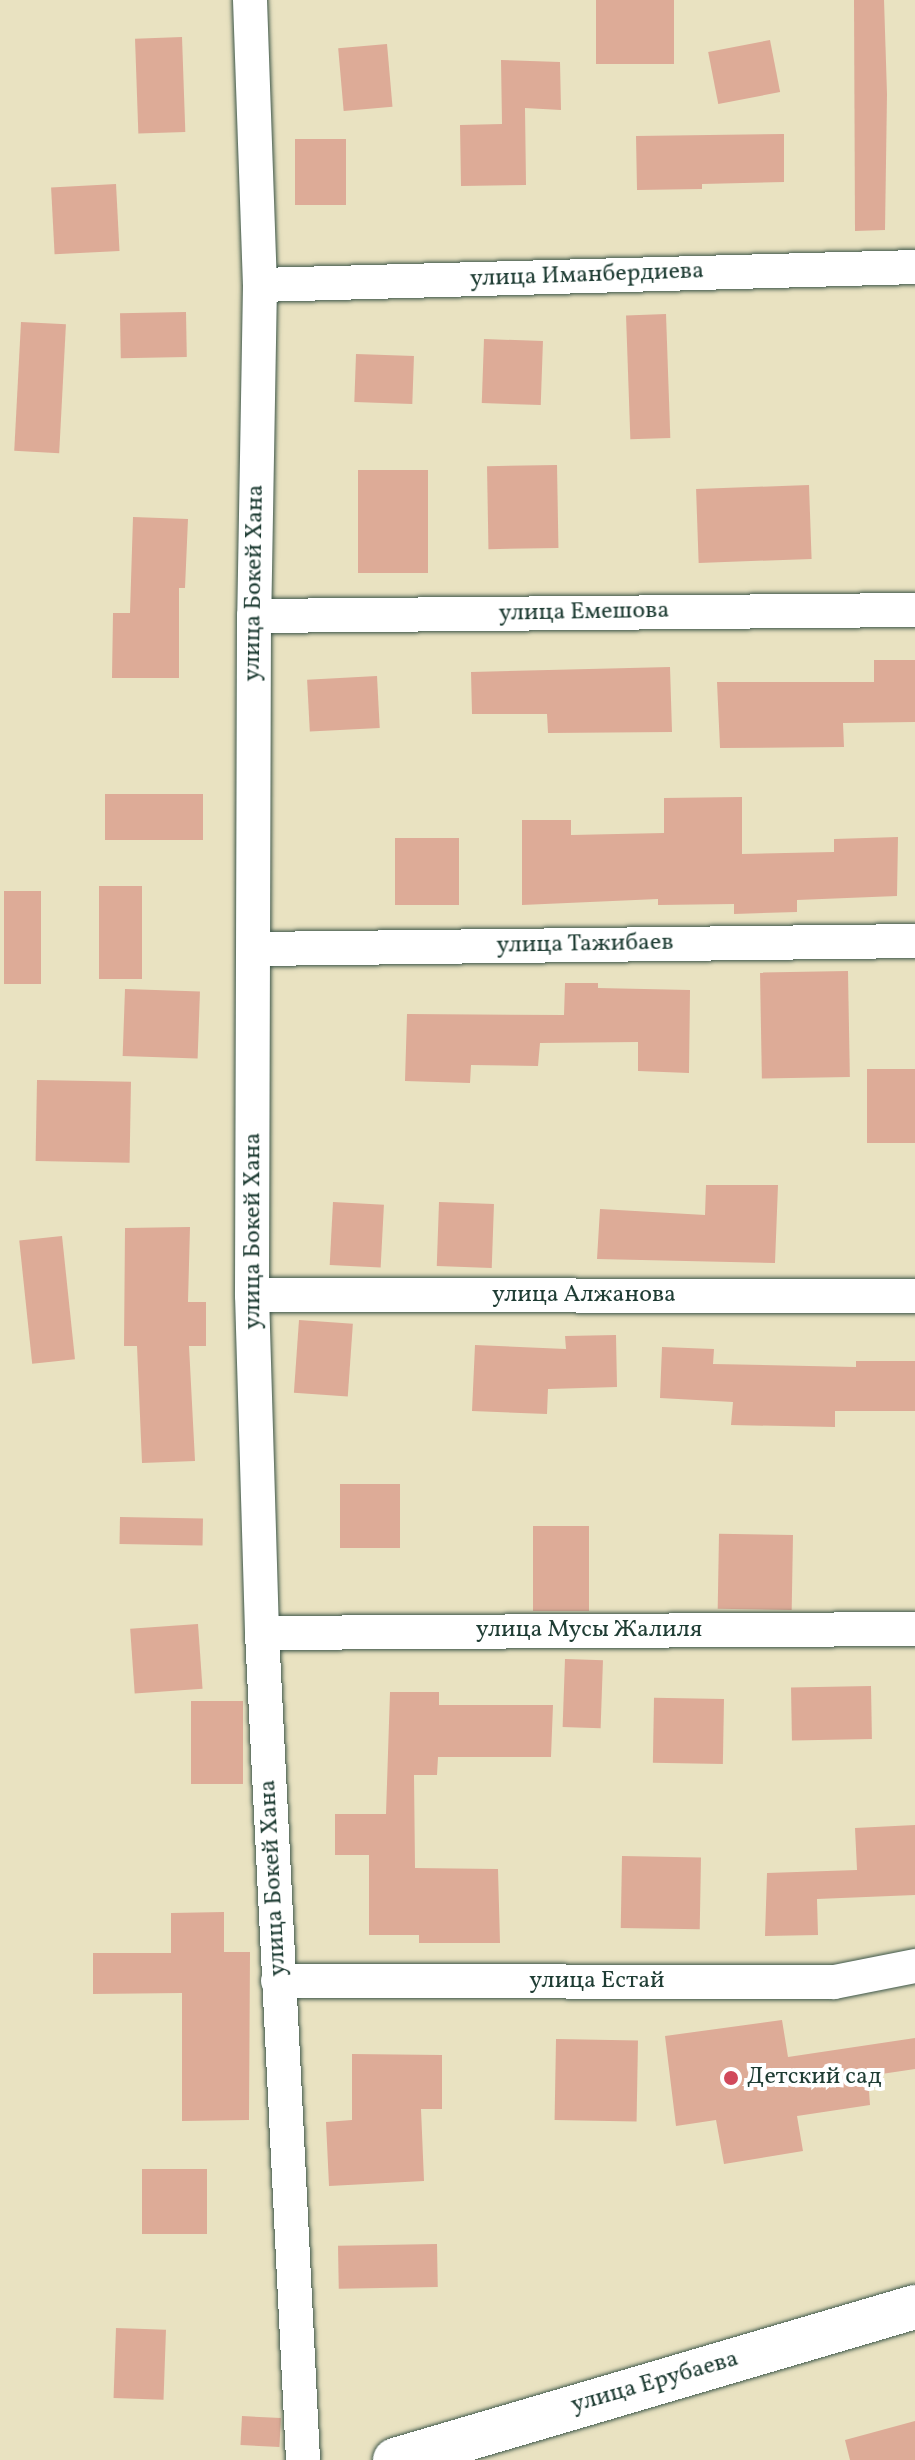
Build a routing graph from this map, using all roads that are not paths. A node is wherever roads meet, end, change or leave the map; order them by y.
1 (250, 0) edge
2 (915, 267) edge
3 (260, 285) junction
4 (915, 610) edge
5 (254, 616) junction
6 (915, 941) edge
7 (254, 949) junction
8 (252, 1295) junction
9 (915, 1296) edge
10 (915, 1629) edge
11 (262, 1633) junction
12 (915, 1966) edge
13 (278, 1981) junction
14 (915, 2307) edge
15 (303, 2460) edge
16 (395, 2460) edge

1 - 3 street, улица Бокей Хана
2 - 3 street, улица Иманбердиева
3 - 5 street, улица Бокей Хана
4 - 5 street, улица Емешова
5 - 7 street, улица Бокей Хана
6 - 7 street, улица Тажибаев
7 - 8 street, улица Бокей Хана
8 - 9 street, улица Алжанова
8 - 11 street, улица Бокей Хана
10 - 11 street, улица Мусы Жалиля
11 - 13 street, улица Бокей Хана
12 - 13 street, улица Естай
13 - 15 street, улица Бокей Хана
14 - 16 street, улица Ерубаева

